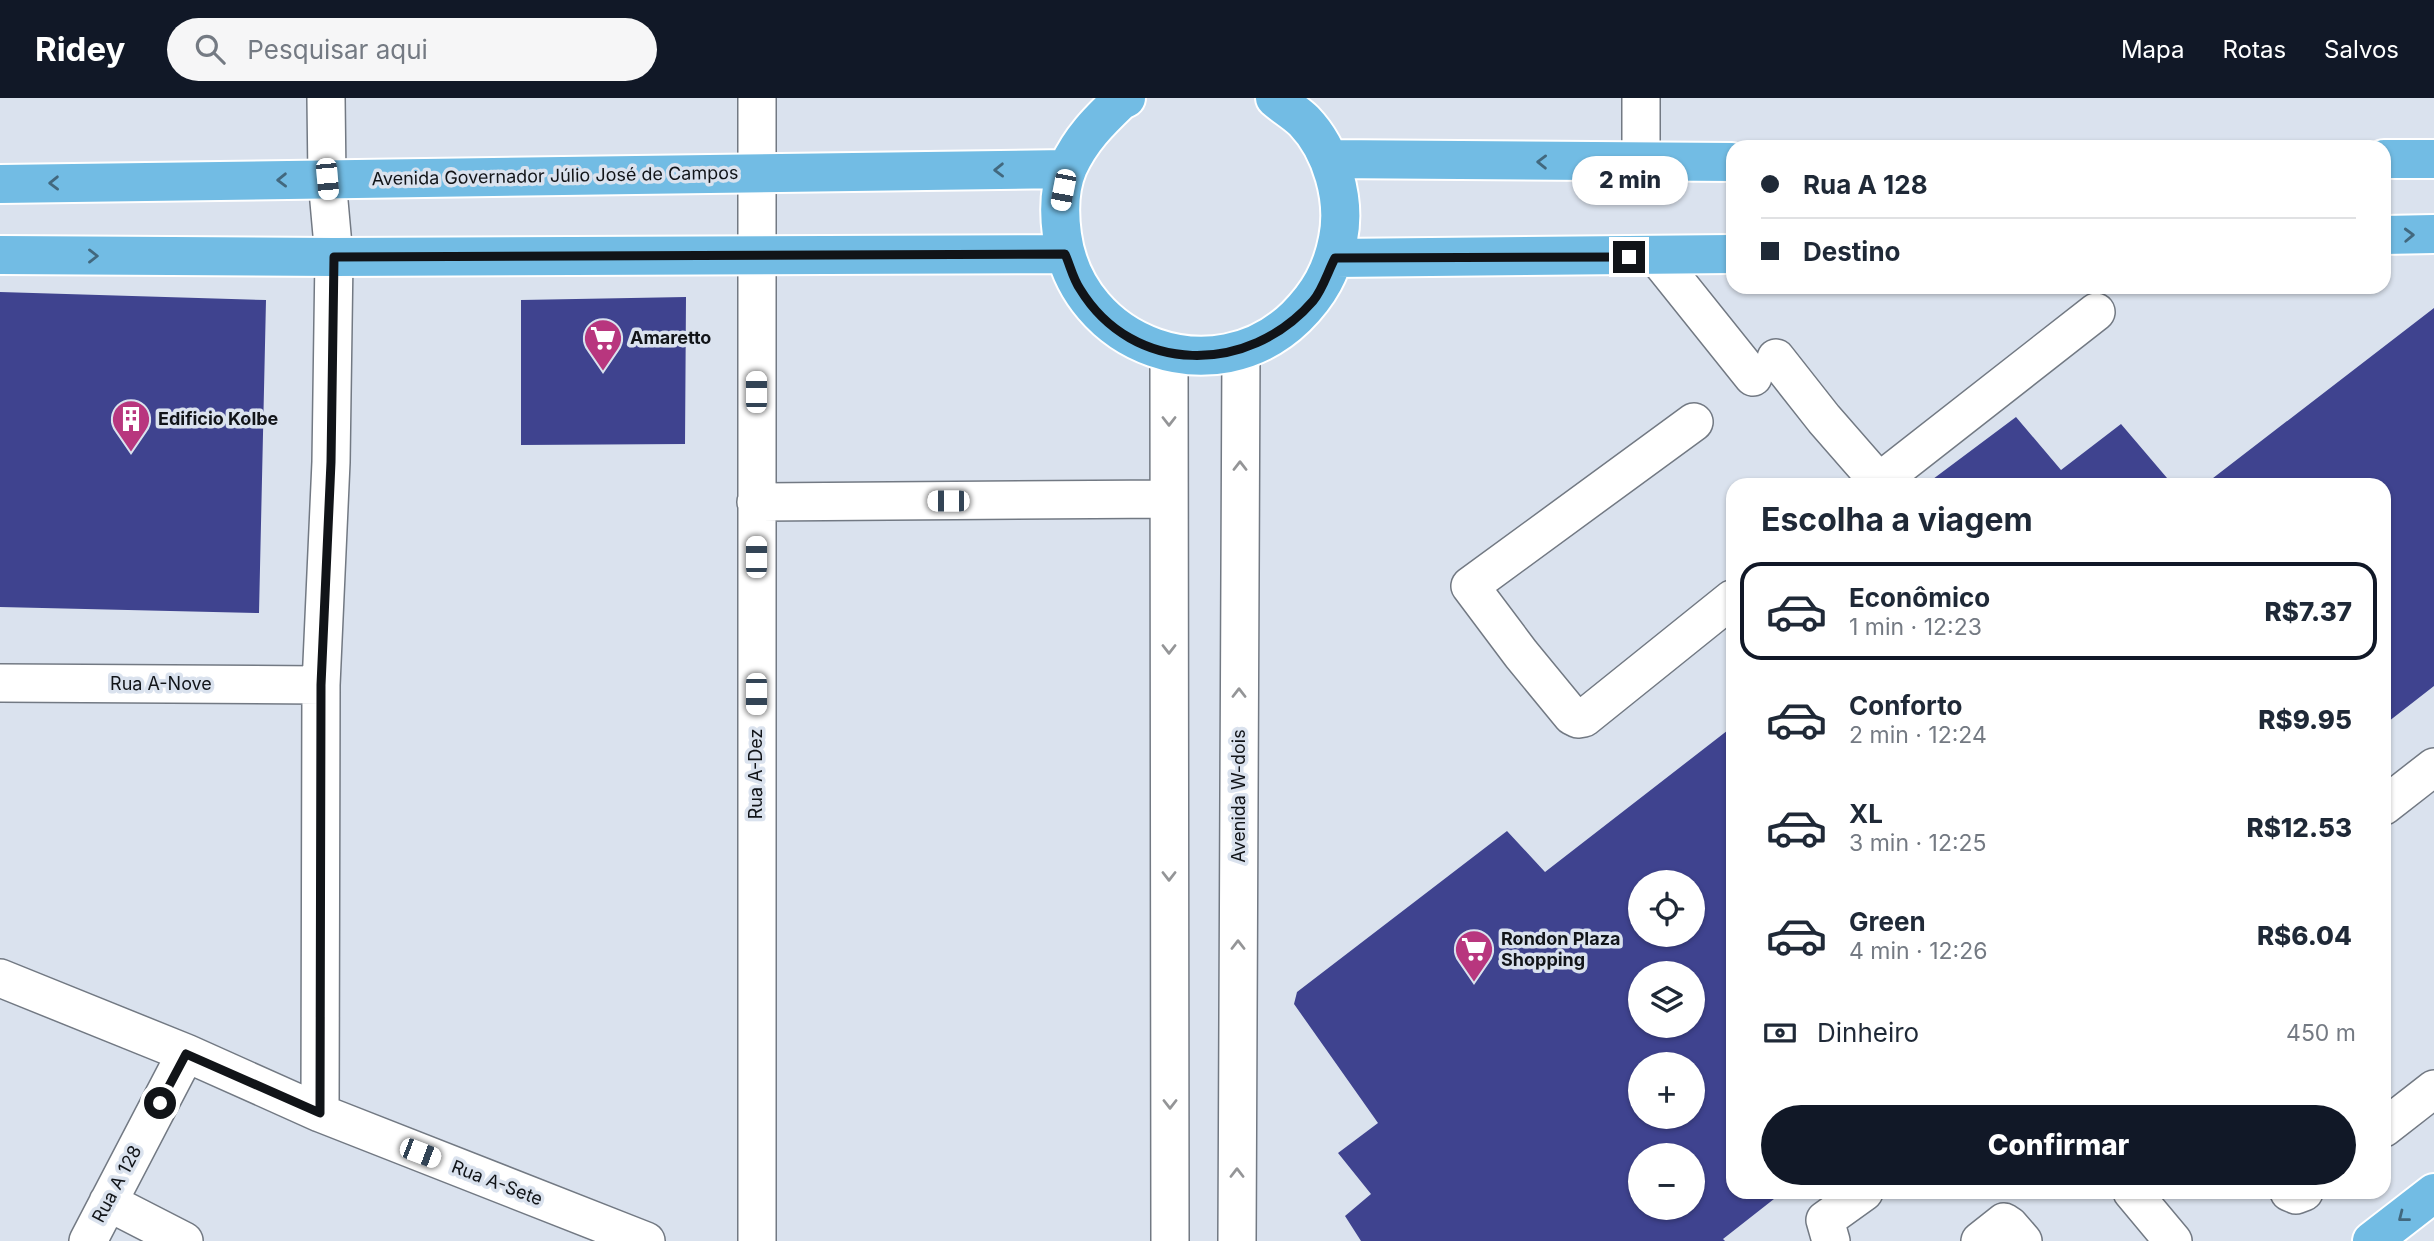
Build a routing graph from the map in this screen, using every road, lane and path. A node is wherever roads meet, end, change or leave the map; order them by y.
1 (326, 98) edge
2 (757, 98) edge
3 (1126, 98) edge
4 (1275, 98) edge
5 (1641, 98) edge
6 (1329, 159) junction
7 (2391, 159) edge
8 (2434, 159) edge
9 (1726, 162) edge
10 (1641, 163) junction
11 (1067, 169) junction
12 (757, 174) junction
13 (327, 179) junction
14 (0, 184) edge
15 (2434, 234) edge
16 (2391, 235) edge
17 (1065, 254) junction
18 (1726, 254) edge
19 (0, 255) edge
20 (755, 255) junction
21 (334, 257) junction
22 (1656, 257) junction
23 (1335, 258) junction
24 (2096, 312) dead end
25 (1241, 351) junction
26 (1169, 353) junction
27 (1693, 422) dead end
28 (1873, 478) edge
29 (1883, 478) edge
30 (1169, 499) junction
31 (756, 502) junction
32 (1726, 604) edge
33 (0, 683) edge
34 (321, 685) junction
35 (2434, 767) edge
36 (2391, 801) edge
37 (0, 978) edge
38 (186, 1054) junction
39 (2434, 1089) edge
40 (320, 1113) junction
41 (2391, 1123) edge
42 (2434, 1193) edge
43 (1854, 1199) edge
44 (2138, 1199) edge
45 (108, 1202) junction
46 (88, 1241) edge
47 (184, 1241) edge
48 (646, 1241) edge
49 (757, 1241) edge
50 (1170, 1241) edge
51 (1237, 1241) edge
52 (1831, 1241) edge
53 (1980, 1241) edge
54 (2023, 1241) edge
55 (2173, 1241) edge
56 (2372, 1241) edge

1 - 13 street
2 - 12 street, Rua A-Dez
3 - 11 main road
4 - 6 main road
5 - 10 street
10 -> 6 main road
6 - 23 main road
7 - 8 main road
9 - 10 main road
11 -> 12 main road, Avenida Governador Júlio José de Campos
11 - 17 main road
12 - 13 main road, Avenida Governador Júlio José de Campos
12 - 20 street, Rua A-Dez
13 -> 14 main road, Avenida Governador Júlio José de Campos
13 - 21 street
16 -> 15 main road
17 - 20 main road
17 - 26 main road
18 - 22 main road
19 -> 21 main road
20 - 21 main road
20 - 31 street, Rua A-Dez
21 - 34 street
22 - 23 main road
22 - 28 street
23 - 25 main road
24 - 29 street
25 - 26 main road
51 -> 25 street, Avenida W-dois
26 -> 30 street
27 - 32 street
30 - 31 street
30 -> 50 street
31 - 49 street, Rua A-Dez
33 - 34 street, Rua A-Nove
34 - 40 street
35 - 36 street
37 - 38 street, Rua A-Sete
38 - 40 street, Rua A-Sete
38 - 45 street, Rua A 128
39 - 41 street
40 - 48 street, Rua A-Sete
42 -> 56 main road
43 - 52 street
44 - 55 street
45 - 46 street, Rua A 128
45 - 47 street
53 - 54 street

